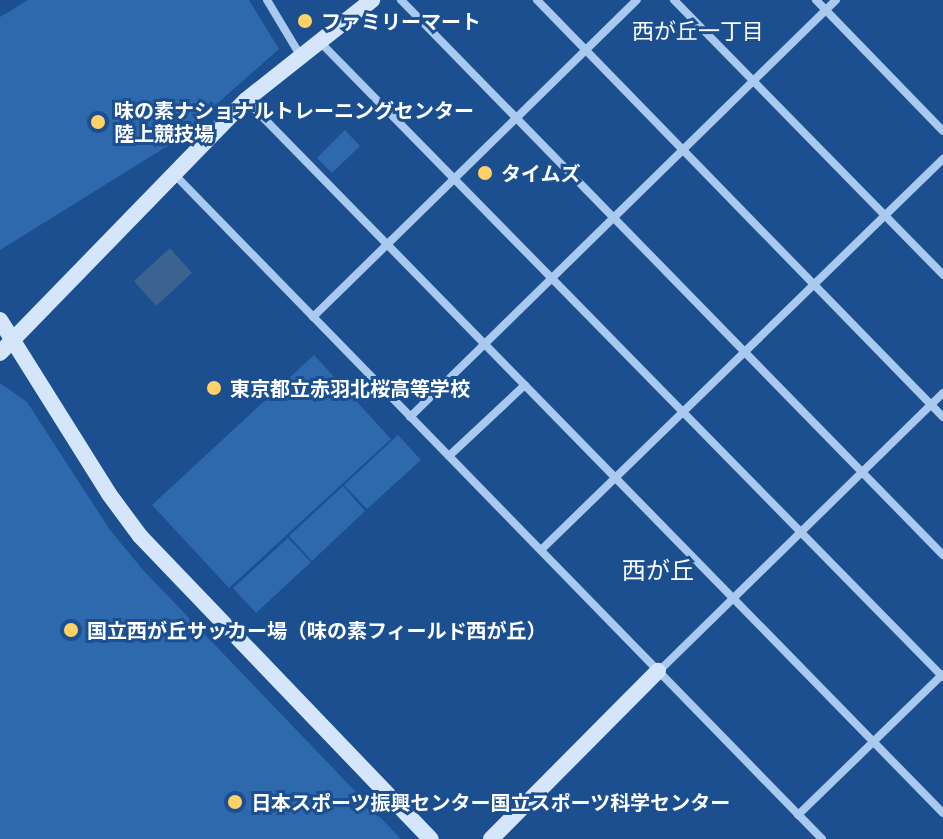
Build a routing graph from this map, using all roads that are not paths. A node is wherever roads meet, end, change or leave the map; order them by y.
1 (267, 0) edge
2 (372, 0) edge
3 (401, 0) edge
4 (537, 0) edge
5 (637, 0) edge
6 (674, 0) edge
7 (816, 0) edge
8 (836, 0) edge
9 (826, 10) junction
10 (319, 40) junction
11 (586, 50) junction
12 (300, 55) junction
13 (753, 81) junction
14 (246, 100) junction
15 (515, 119) junction
16 (943, 131) edge
17 (684, 150) junction
18 (943, 159) edge
19 (175, 175) junction
20 (456, 178) junction
21 (885, 215) junction
22 (616, 217) junction
23 (388, 245) junction
24 (943, 275) edge
25 (552, 277) junction
26 (814, 284) junction
27 (313, 317) junction
28 (0, 320) edge
29 (13, 340) junction
30 (485, 343) junction
31 (0, 353) edge
32 (744, 353) junction
33 (525, 385) junction
34 (943, 393) edge
35 (932, 405) junction
36 (685, 412) junction
37 (410, 417) junction
38 (943, 417) edge
39 (449, 456) junction
40 (862, 473) junction
41 (615, 478) junction
42 (800, 531) junction
43 (541, 550) junction
44 (943, 555) edge
45 (732, 598) junction
46 (658, 671) junction
47 (942, 676) edge
48 (872, 741) junction
49 (943, 813) edge
50 (798, 815) junction
51 (431, 839) edge
52 (491, 839) edge
53 (822, 839) edge

1 - 12 street
2 - 10 street
3 - 15 street
4 - 11 street
5 - 11 street
6 - 13 street
7 - 9 street
8 - 9 street
9 - 13 street
9 - 16 street
10 - 12 street
10 - 20 street
11 - 15 street
11 - 17 street
12 - 14 street
13 - 17 street
13 - 21 street
14 - 19 street
14 - 23 street
15 - 20 street
15 - 22 street
17 - 22 street
17 - 26 street
18 - 21 street
19 - 27 street
19 - 29 street
20 - 23 street
20 - 25 street
21 - 24 street
21 - 26 street
22 - 25 street
22 - 32 street
23 - 27 street
23 - 30 street
25 - 30 street
25 - 36 street
26 - 32 street
26 - 35 street
27 - 37 street
28 - 29 street
29 - 31 street
29 - 51 street
30 - 33 street
30 - 37 street
32 - 36 street
32 - 40 street
33 - 39 street
33 - 41 street
34 - 35 street
35 - 38 street
35 - 40 street
36 - 41 street
36 - 42 street
37 - 39 street
39 - 43 street
40 - 42 street
40 - 44 street
41 - 43 street
41 - 45 street
42 - 45 street
42 - 47 street
43 - 46 street
45 - 46 street
45 - 48 street
46 - 50 street
46 - 52 street
47 - 48 street
48 - 49 street
48 - 50 street
50 - 53 street

